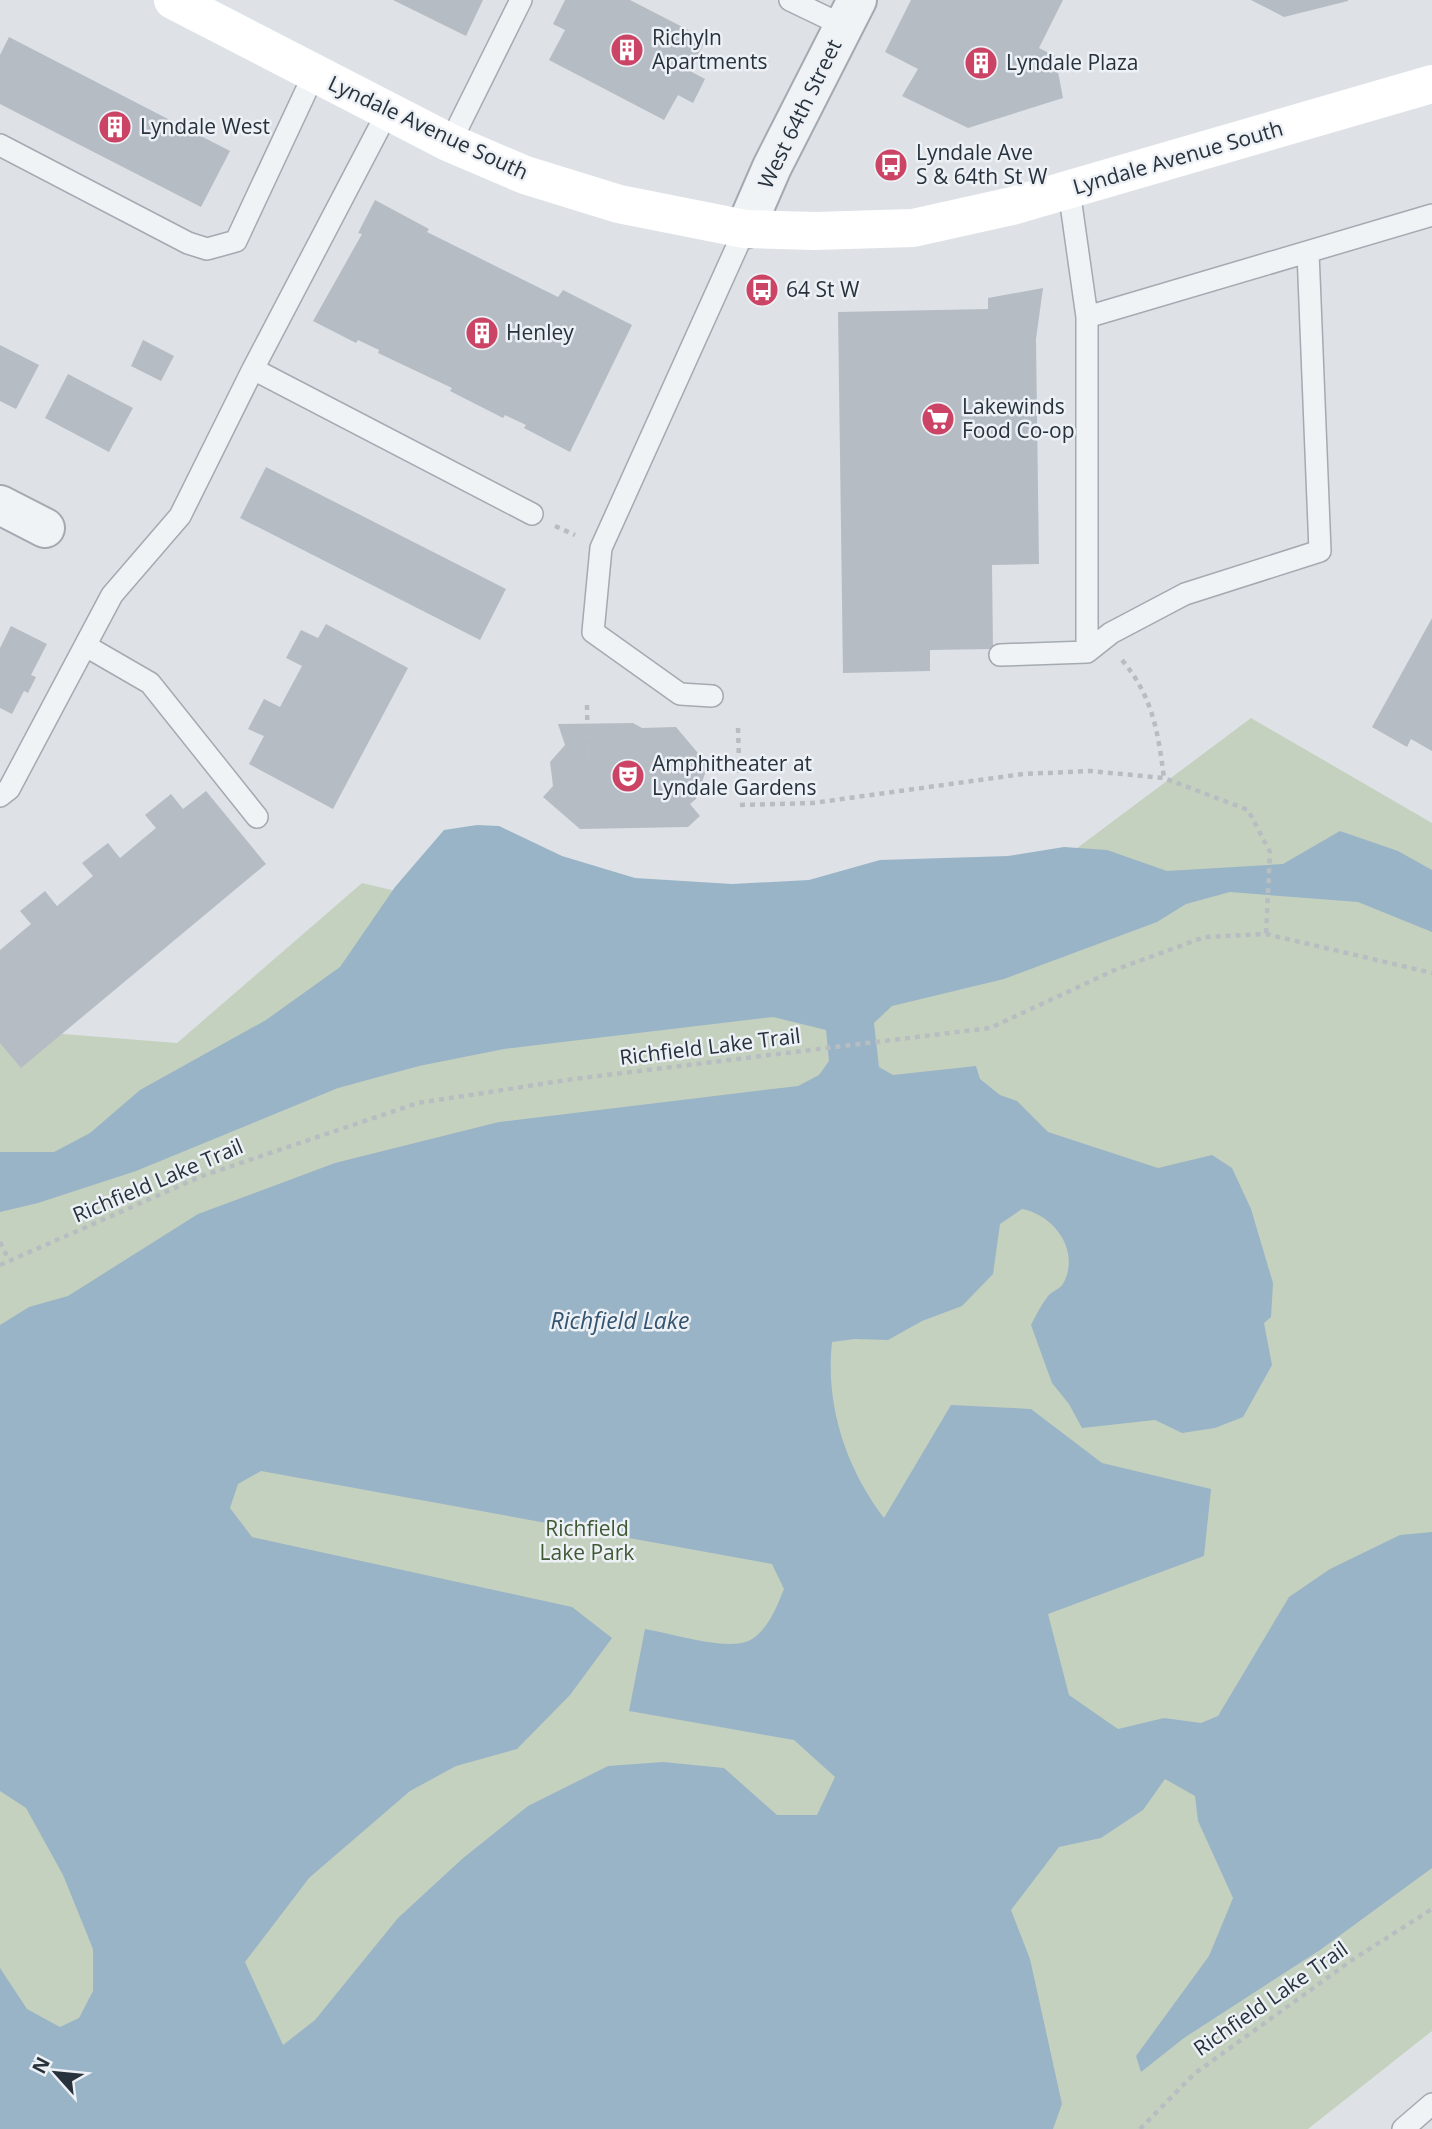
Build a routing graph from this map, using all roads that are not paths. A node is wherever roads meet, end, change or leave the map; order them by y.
1 (173, 0) edge
2 (521, 0) edge
3 (790, 0) edge
4 (850, 13) edge
5 (314, 74) junction
6 (1432, 85) edge
7 (388, 111) junction
8 (450, 143) junction
9 (0, 145) edge
10 (1069, 190) junction
11 (1432, 215) edge
12 (746, 229) junction
13 (1308, 252) junction
14 (1087, 317) junction
15 (253, 369) junction
16 (0, 505) edge
17 (532, 514) road end
18 (45, 528) dead end
19 (86, 646) junction
20 (1087, 652) junction
21 (1000, 655) dead end
22 (712, 696) dead end
23 (0, 796) edge
24 (257, 817) dead end
25 (1432, 2104) edge
26 (1403, 2129) edge

1 - 5 main road, Lyndale Avenue South
2 - 8 lane
3 - 4 lane
4 - 12 street, West 64th Street
5 - 7 main road, Lyndale Avenue South
5 - 9 lane
6 - 10 main road, Lyndale Avenue South
7 - 8 main road, Lyndale Avenue South
7 - 15 lane
8 - 12 main road, Lyndale Avenue South
10 - 12 main road, Lyndale Avenue South
10 - 14 lane
11 - 13 lane
12 - 22 lane
13 - 14 lane
13 - 20 lane
14 - 20 lane
15 - 17 lane
15 - 19 lane
16 - 18 street
19 - 23 lane
19 - 24 lane
20 - 21 lane
25 - 26 lane

